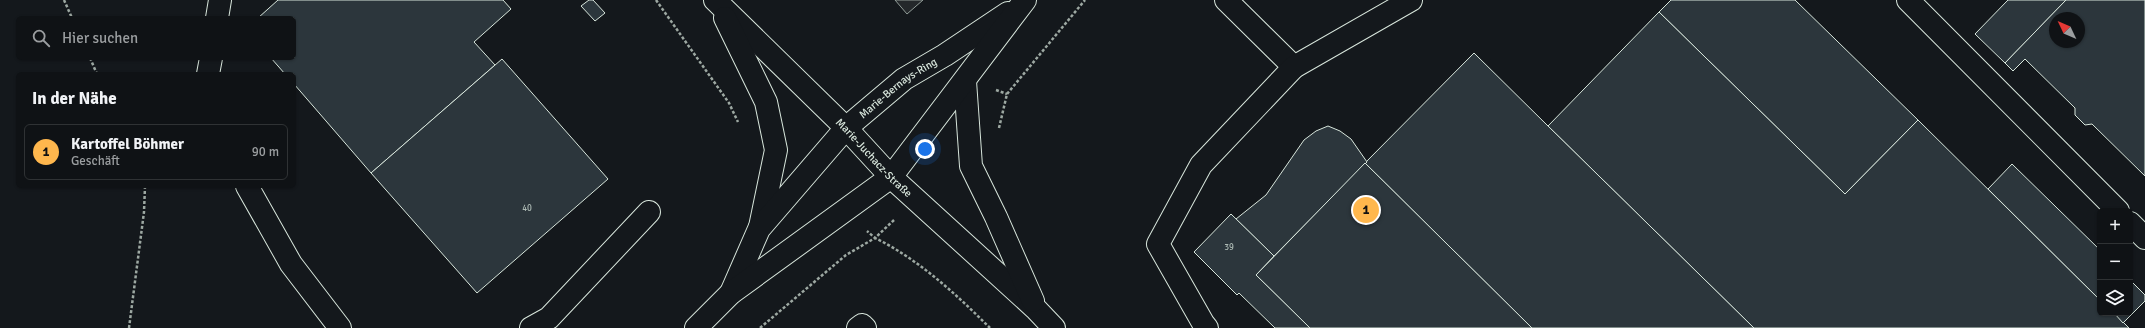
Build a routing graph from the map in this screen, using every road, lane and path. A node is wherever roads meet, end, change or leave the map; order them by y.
1 (64, 0) edge
2 (220, 0) edge
3 (1226, 0) edge
4 (1411, 0) edge
5 (1908, 0) edge
6 (716, 1) edge
7 (1023, 2) edge
8 (71, 16) edge
9 (217, 16) edge
10 (91, 60) edge
11 (211, 60) edge
12 (1294, 67) junction
13 (96, 72) edge
14 (208, 72) edge
15 (965, 81) junction
16 (846, 128) junction
17 (891, 177) junction
18 (145, 188) edge
19 (248, 188) edge
20 (2115, 208) edge
21 (649, 212) dead end
22 (2133, 226) edge
23 (759, 229) junction
24 (2145, 238) edge
25 (731, 293) junction
26 (1035, 308) junction
27 (546, 325) edge
28 (129, 328) edge
29 (340, 328) edge
30 (696, 328) edge
31 (858, 328) edge
32 (865, 328) edge
33 (1054, 328) edge
34 (1207, 328) edge

1 - 8 path
2 - 9 street
3 - 12 street
4 - 12 street
5 - 20 street
6 - 16 street, Marie-Juchacz-Straße
6 - 23 street, Marie-Juchacz-Straße
7 - 15 street, Marie-Bernays-Ring
7 - 16 street, Marie-Bernays-Ring
10 - 13 path
11 - 14 street
12 - 34 street
15 - 17 street, Marie-Bernays-Ring
15 - 26 street, Marie-Juchacz-Straße
16 - 17 street, Marie-Juchacz-Straße
16 - 23 street, Marie-Bernays-Ring
17 - 25 street, Marie-Bernays-Ring
17 - 26 street, Marie-Juchacz-Straße
18 - 28 path
19 - 29 street
21 - 27 street
22 - 24 street
23 - 25 street, Marie-Bernays-Ring
25 - 30 street, Marie-Bernays-Ring
26 - 33 street, Marie-Juchacz-Straße
31 - 32 street

